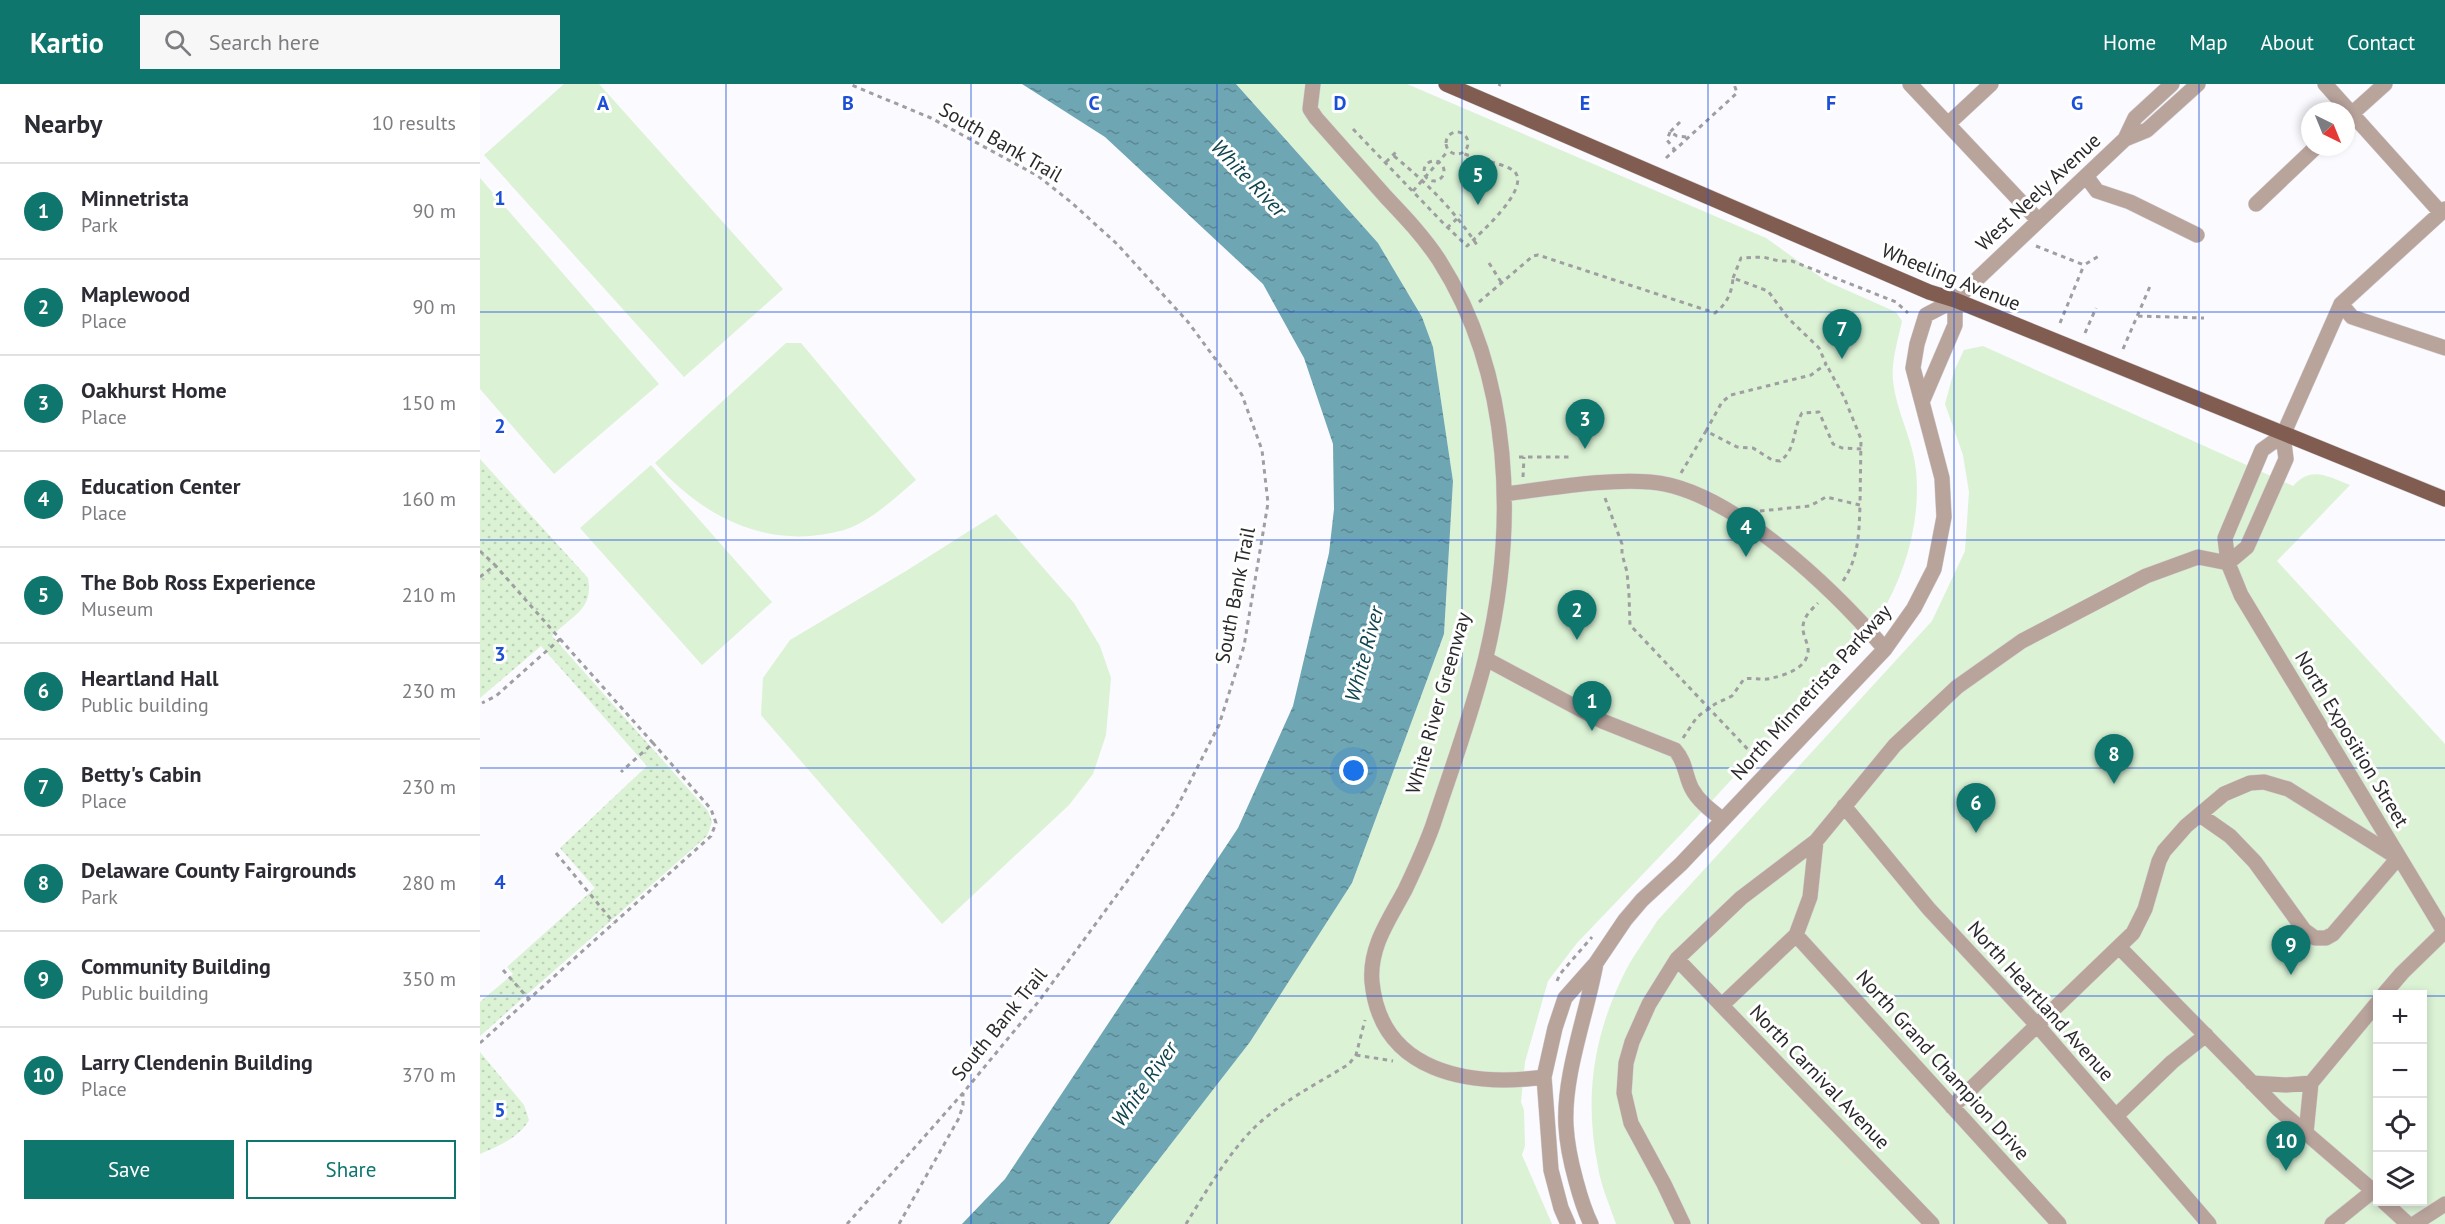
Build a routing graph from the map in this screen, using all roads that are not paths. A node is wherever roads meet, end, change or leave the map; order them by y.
1 (1313, 84) edge
2 (1446, 84) edge
3 (1910, 84) edge
4 (1991, 84) edge
5 (2172, 84) edge
6 (2198, 84) edge
7 (2325, 84) edge
8 (2385, 84) edge
9 (2338, 102) edge
10 (2355, 112) edge
11 (2355, 123) edge
12 (1948, 124) junction
13 (2125, 139) junction
14 (2307, 156) edge
15 (2086, 176) junction
16 (2256, 204) dead end
17 (2443, 211) edge
18 (2038, 220) junction
19 (2197, 235) dead end
20 (1955, 300) junction
21 (2341, 304) junction
22 (2445, 348) edge
23 (1922, 402) junction
24 (2283, 435) junction
25 (1504, 494) junction
26 (2445, 500) edge
27 (2228, 563) junction
28 (1885, 649) junction
29 (1486, 659) junction
30 (1844, 806) junction
31 (2200, 815) junction
32 (1723, 820) junction
33 (1816, 842) junction
34 (2398, 858) junction
35 (2445, 933) edge
36 (1796, 935) junction
37 (2120, 948) junction
38 (1677, 959) junction
39 (1596, 963) junction
40 (2388, 990) edge
41 (1722, 1005) junction
42 (2373, 1008) edge
43 (2037, 1025) junction
44 (2206, 1035) junction
45 (1544, 1077) junction
46 (2252, 1083) junction
47 (2311, 1083) junction
48 (1952, 1107) junction
49 (2116, 1116) junction
50 (2306, 1133) junction
51 (2373, 1192) edge
52 (2373, 1199) edge
53 (2445, 1204) edge
54 (2389, 1206) edge
55 (1568, 1224) edge
56 (1591, 1224) edge
57 (1683, 1224) edge
58 (1932, 1224) edge
59 (2059, 1224) edge
60 (2209, 1224) edge
61 (2332, 1224) edge
62 (2408, 1224) edge
63 (2414, 1224) edge

1 - 25 street
2 - 20 main road, Wheeling Avenue
3 - 12 street
4 - 12 street
5 - 13 street, West Neely Avenue
6 - 13 street, West Neely Avenue
7 - 9 street
8 - 10 street
11 - 17 street
12 - 18 street
13 - 15 street, West Neely Avenue
14 - 16 street
15 - 18 street, West Neely Avenue
15 - 19 street
17 - 21 street
18 - 20 street, West Neely Avenue
20 - 23 street
20 - 23 street, North Minnetrista Parkway
20 - 24 main road, Wheeling Avenue
21 - 22 street
21 - 24 street
23 - 28 street, North Minnetrista Parkway
24 - 26 main road, Wheeling Avenue
24 - 27 street
24 - 27 street, North Exposition Street
25 - 28 street
25 - 29 street
27 - 30 street
27 - 34 street, North Exposition Street
28 - 32 street, North Minnetrista Parkway
29 - 32 street
29 - 45 street
30 - 33 street
30 - 43 street, North Heartland Avenue
31 - 34 street
31 - 34 street
31 - 37 street
32 - 39 street, North Minnetrista Parkway
33 - 36 street
33 - 38 street
34 - 35 street, North Exposition Street
35 - 40 street
36 - 41 street
36 - 48 street, North Grand Champion Drive
37 - 43 street
37 - 44 street
38 - 41 street, North Carnival Avenue
38 - 57 street
39 - 45 street, North Minnetrista Parkway
39 - 56 street, North Minnetrista Parkway
41 - 58 street, North Carnival Avenue
42 - 47 street
43 - 48 street
43 - 49 street, North Heartland Avenue
44 - 46 street
44 - 49 street
45 - 55 street, North Minnetrista Parkway
46 - 47 street
46 - 50 street
47 - 50 street
48 - 59 street, North Grand Champion Drive
49 - 60 street, North Heartland Avenue
50 - 51 street
52 - 61 street
53 - 63 street
54 - 62 street

